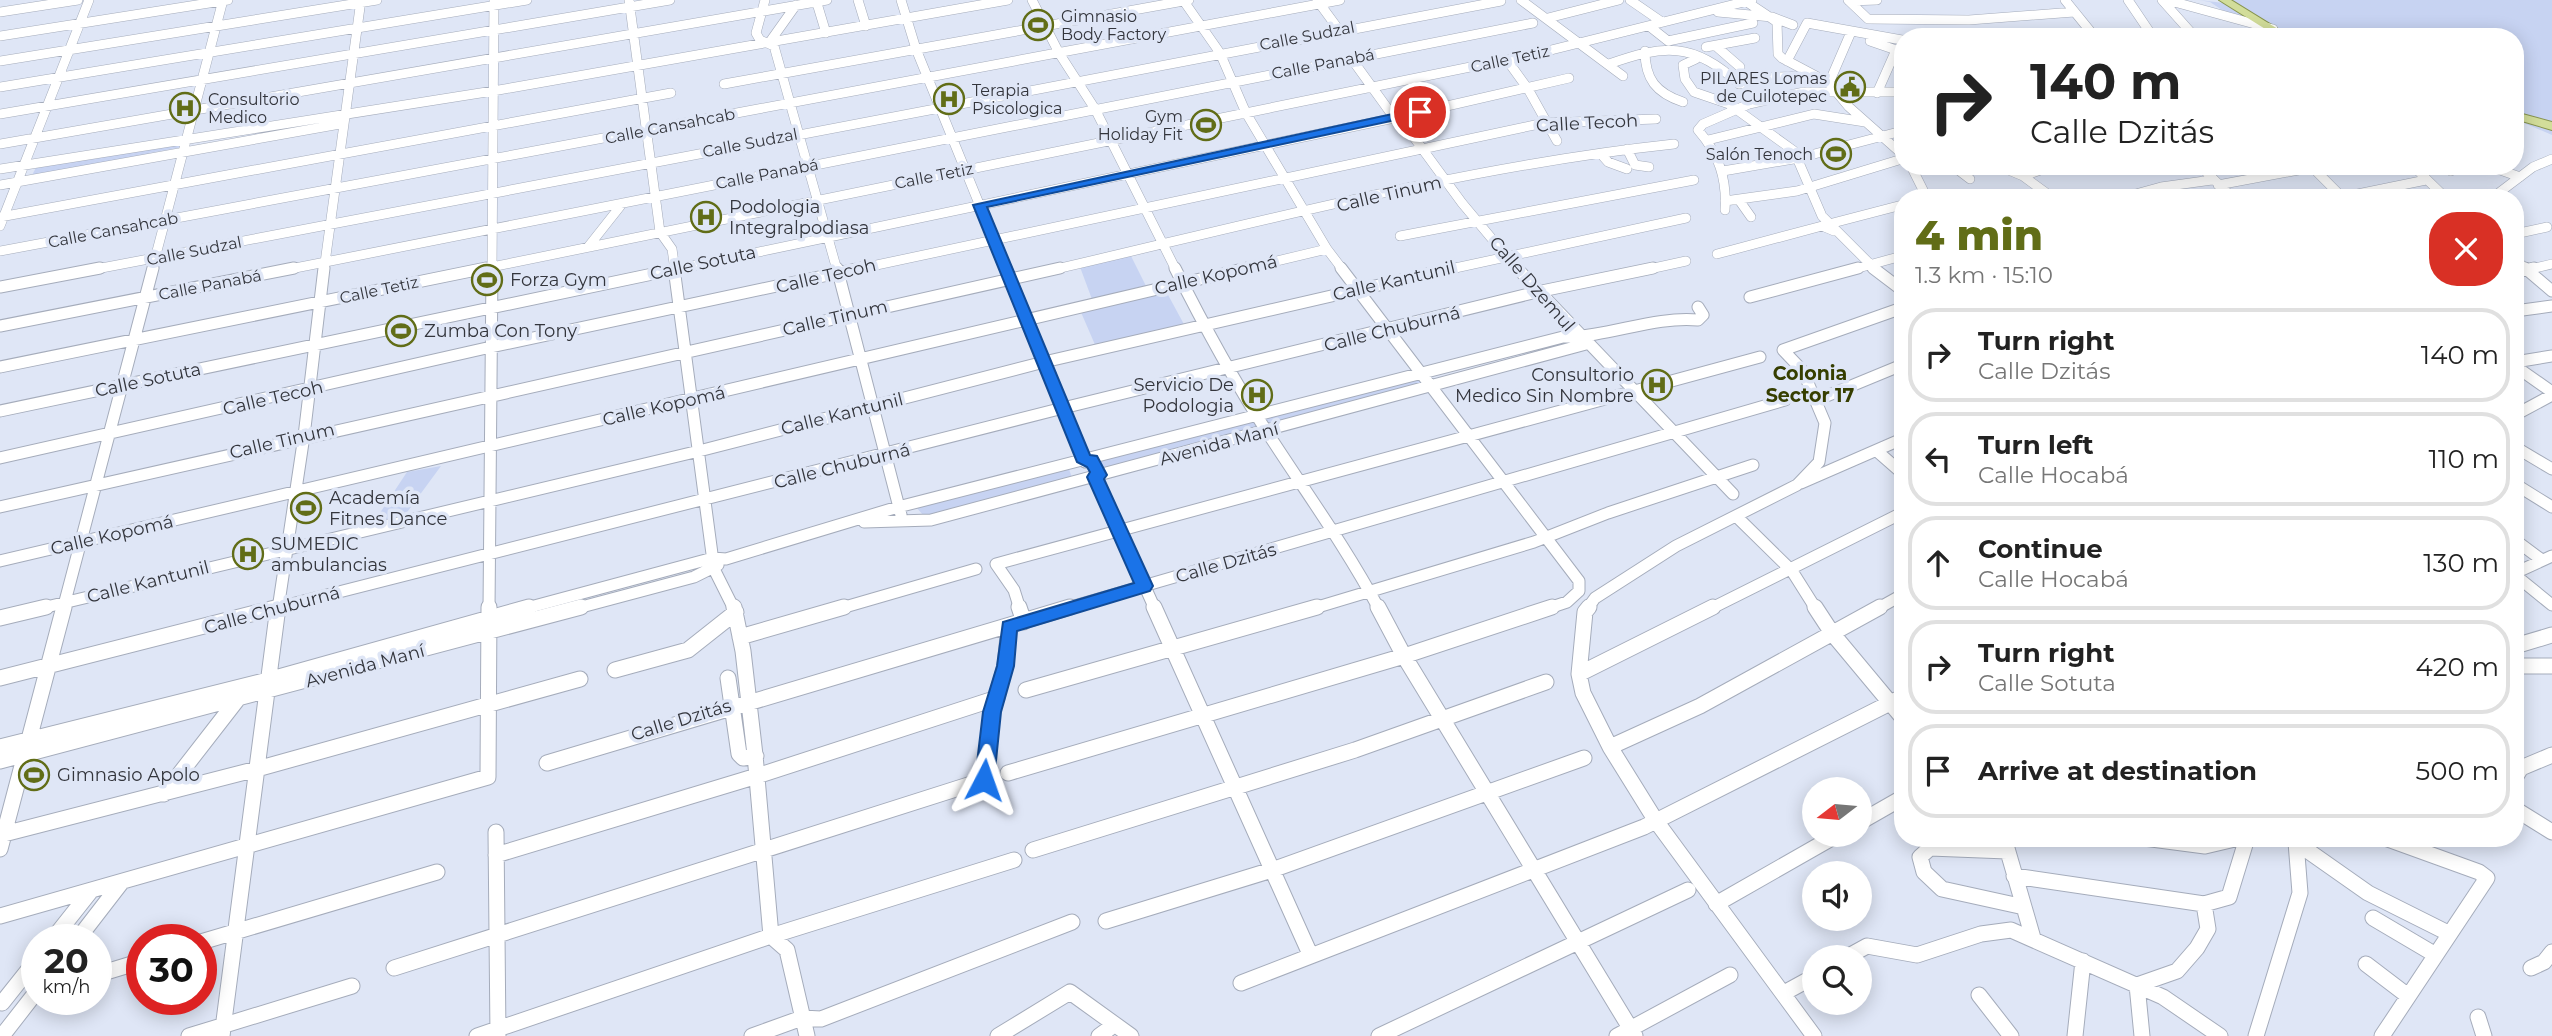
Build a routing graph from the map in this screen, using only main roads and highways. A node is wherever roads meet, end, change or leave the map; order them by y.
1 (2224, 0) edge
2 (2271, 28) edge
3 (2524, 120) edge
4 (2552, 126) edge

1 - 2 main road
3 - 4 main road

